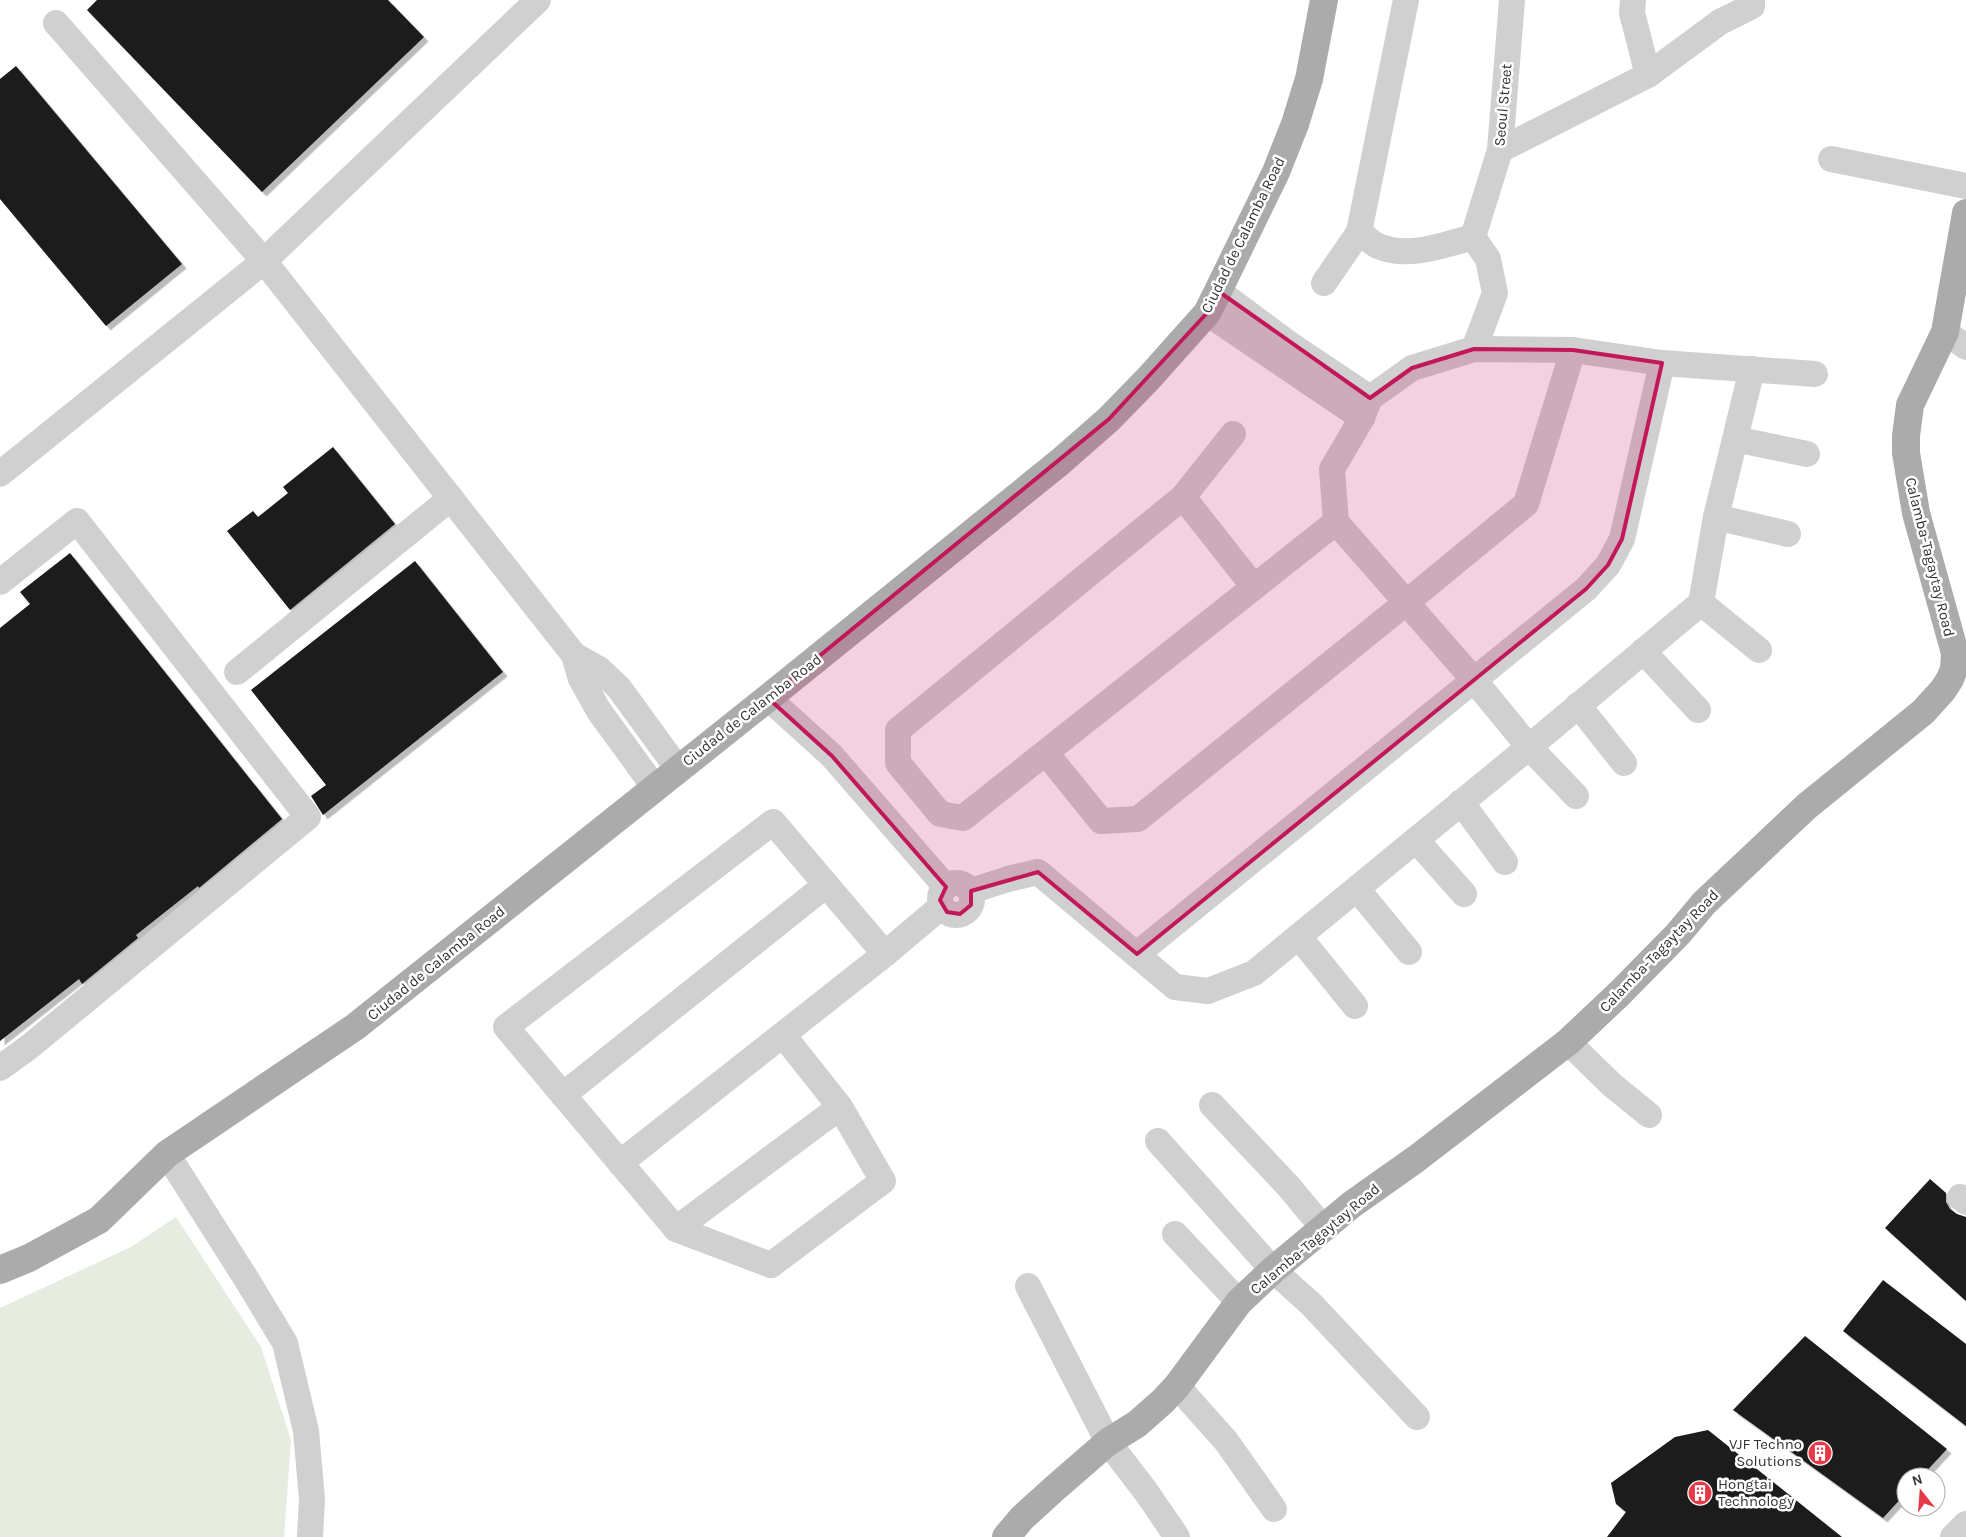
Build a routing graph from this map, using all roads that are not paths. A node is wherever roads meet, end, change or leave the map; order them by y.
1 (538, 0) edge
2 (1324, 0) edge
3 (1406, 0) edge
4 (1512, 0) edge
5 (1632, 0) edge
6 (1752, 0) edge
7 (56, 23) dead end
8 (1648, 75) junction
9 (1500, 150) junction
10 (1831, 158) dead end
11 (1966, 186) edge
12 (1966, 212) edge
13 (1359, 232) junction
14 (1473, 237) junction
15 (264, 261) junction
16 (1324, 282) dead end
17 (1212, 302) junction
18 (1956, 339) edge
19 (1474, 350) junction
20 (1573, 350) junction
21 (1662, 363) junction
22 (1752, 369) junction
23 (1815, 374) dead end
24 (1366, 408) junction
25 (1233, 434) dead end
26 (1735, 439) junction
27 (1807, 454) dead end
28 (0, 474) edge
29 (1183, 497) junction
30 (450, 498) junction
31 (1716, 517) junction
32 (1336, 522) junction
33 (1788, 534) dead end
34 (0, 582) edge
35 (1254, 587) junction
36 (1407, 602) junction
37 (1700, 604) junction
38 (1759, 650) dead end
39 (1643, 651) junction
40 (574, 655) junction
41 (237, 672) dead end
42 (1474, 680) junction
43 (768, 698) junction
44 (1578, 705) junction
45 (1698, 710) dead end
46 (1529, 747) junction
47 (1046, 753) junction
48 (1624, 763) dead end
49 (678, 769) junction
50 (655, 788) junction
51 (1576, 796) dead end
52 (1462, 802) junction
53 (1416, 840) junction
54 (1505, 862) dead end
55 (826, 885) junction
56 (1357, 889) junction
57 (1464, 894) dead end
58 (953, 895) junction
59 (1299, 937) junction
60 (1410, 952) dead end
61 (885, 954) junction
62 (1137, 954) junction
63 (1355, 1006) dead end
64 (782, 1035) junction
65 (1568, 1042) junction
66 (0, 1068) edge
67 (563, 1095) junction
68 (1212, 1105) dead end
69 (840, 1107) junction
70 (1649, 1115) dead end
71 (1158, 1141) dead end
72 (167, 1154) junction
73 (620, 1163) junction
74 (1323, 1228) junction
75 (676, 1229) junction
76 (1175, 1234) dead end
77 (0, 1270) edge
78 (1273, 1270) junction
79 (1028, 1286) dead end
80 (1239, 1302) junction
81 (1176, 1386) junction
82 (1417, 1417) dead end
83 (1108, 1442) junction
84 (1274, 1509) dead end
85 (1966, 1524) edge
86 (310, 1537) edge
87 (1006, 1537) edge
88 (1177, 1537) edge
89 (1953, 1537) edge

1 - 15 street
2 - 17 main road, Ciudad de Calamba Road
3 - 13 street
4 - 9 street, Seoul Street
5 - 8 street
6 - 8 street
7 - 15 street
8 - 9 street
9 - 14 street, Seoul Street
10 - 11 street
12 - 18 main road, Calamba-Tagaytay Road
13 - 14 street
13 - 16 street
14 - 19 street
15 - 28 street
15 - 30 street
17 - 24 street
17 - 43 main road, Ciudad de Calamba Road
18 - 65 main road, Calamba-Tagaytay Road
19 - 20 street
19 - 24 street
20 - 21 street
20 - 36 street
21 - 22 street
21 - 42 street
22 - 23 street
22 - 26 street
24 - 32 street
25 - 29 street
26 - 27 street
26 - 31 street
29 - 35 street
29 - 47 street
30 - 40 street
30 - 41 street
31 - 33 street
31 - 37 street
32 - 35 street
32 - 36 street
34 - 66 street
35 - 47 street
36 - 42 street
36 - 47 street
37 - 38 street
37 - 39 street
39 - 44 street
39 - 45 street
40 - 49 street
40 - 50 street
42 - 46 street
42 - 62 street
43 - 49 main road, Ciudad de Calamba Road
43 - 58 street
44 - 46 street
44 - 48 street
46 - 51 street
46 - 52 street
49 - 50 main road, Ciudad de Calamba Road
50 - 72 main road, Ciudad de Calamba Road
52 - 53 street
52 - 54 street
53 - 56 street
53 - 57 street
55 - 61 street
55 - 67 street
55 - 67 street
56 - 59 street
56 - 60 street
58 - 61 street
58 - 62 street
59 - 62 street
59 - 63 street
61 - 64 street
64 - 69 street
64 - 73 street
65 - 70 street
65 - 74 main road, Calamba-Tagaytay Road
67 - 73 street
68 - 74 street
69 - 75 street
69 - 75 street
71 - 78 street
72 - 77 main road, Ciudad de Calamba Road
72 - 86 street
73 - 75 street
74 - 78 main road, Calamba-Tagaytay Road
76 - 80 street
78 - 80 main road, Calamba-Tagaytay Road
78 - 82 street
79 - 83 street
80 - 81 main road, Calamba-Tagaytay Road
81 - 83 main road, Calamba-Tagaytay Road
81 - 84 street
83 - 87 main road, Calamba-Tagaytay Road
83 - 88 street
85 - 89 street

